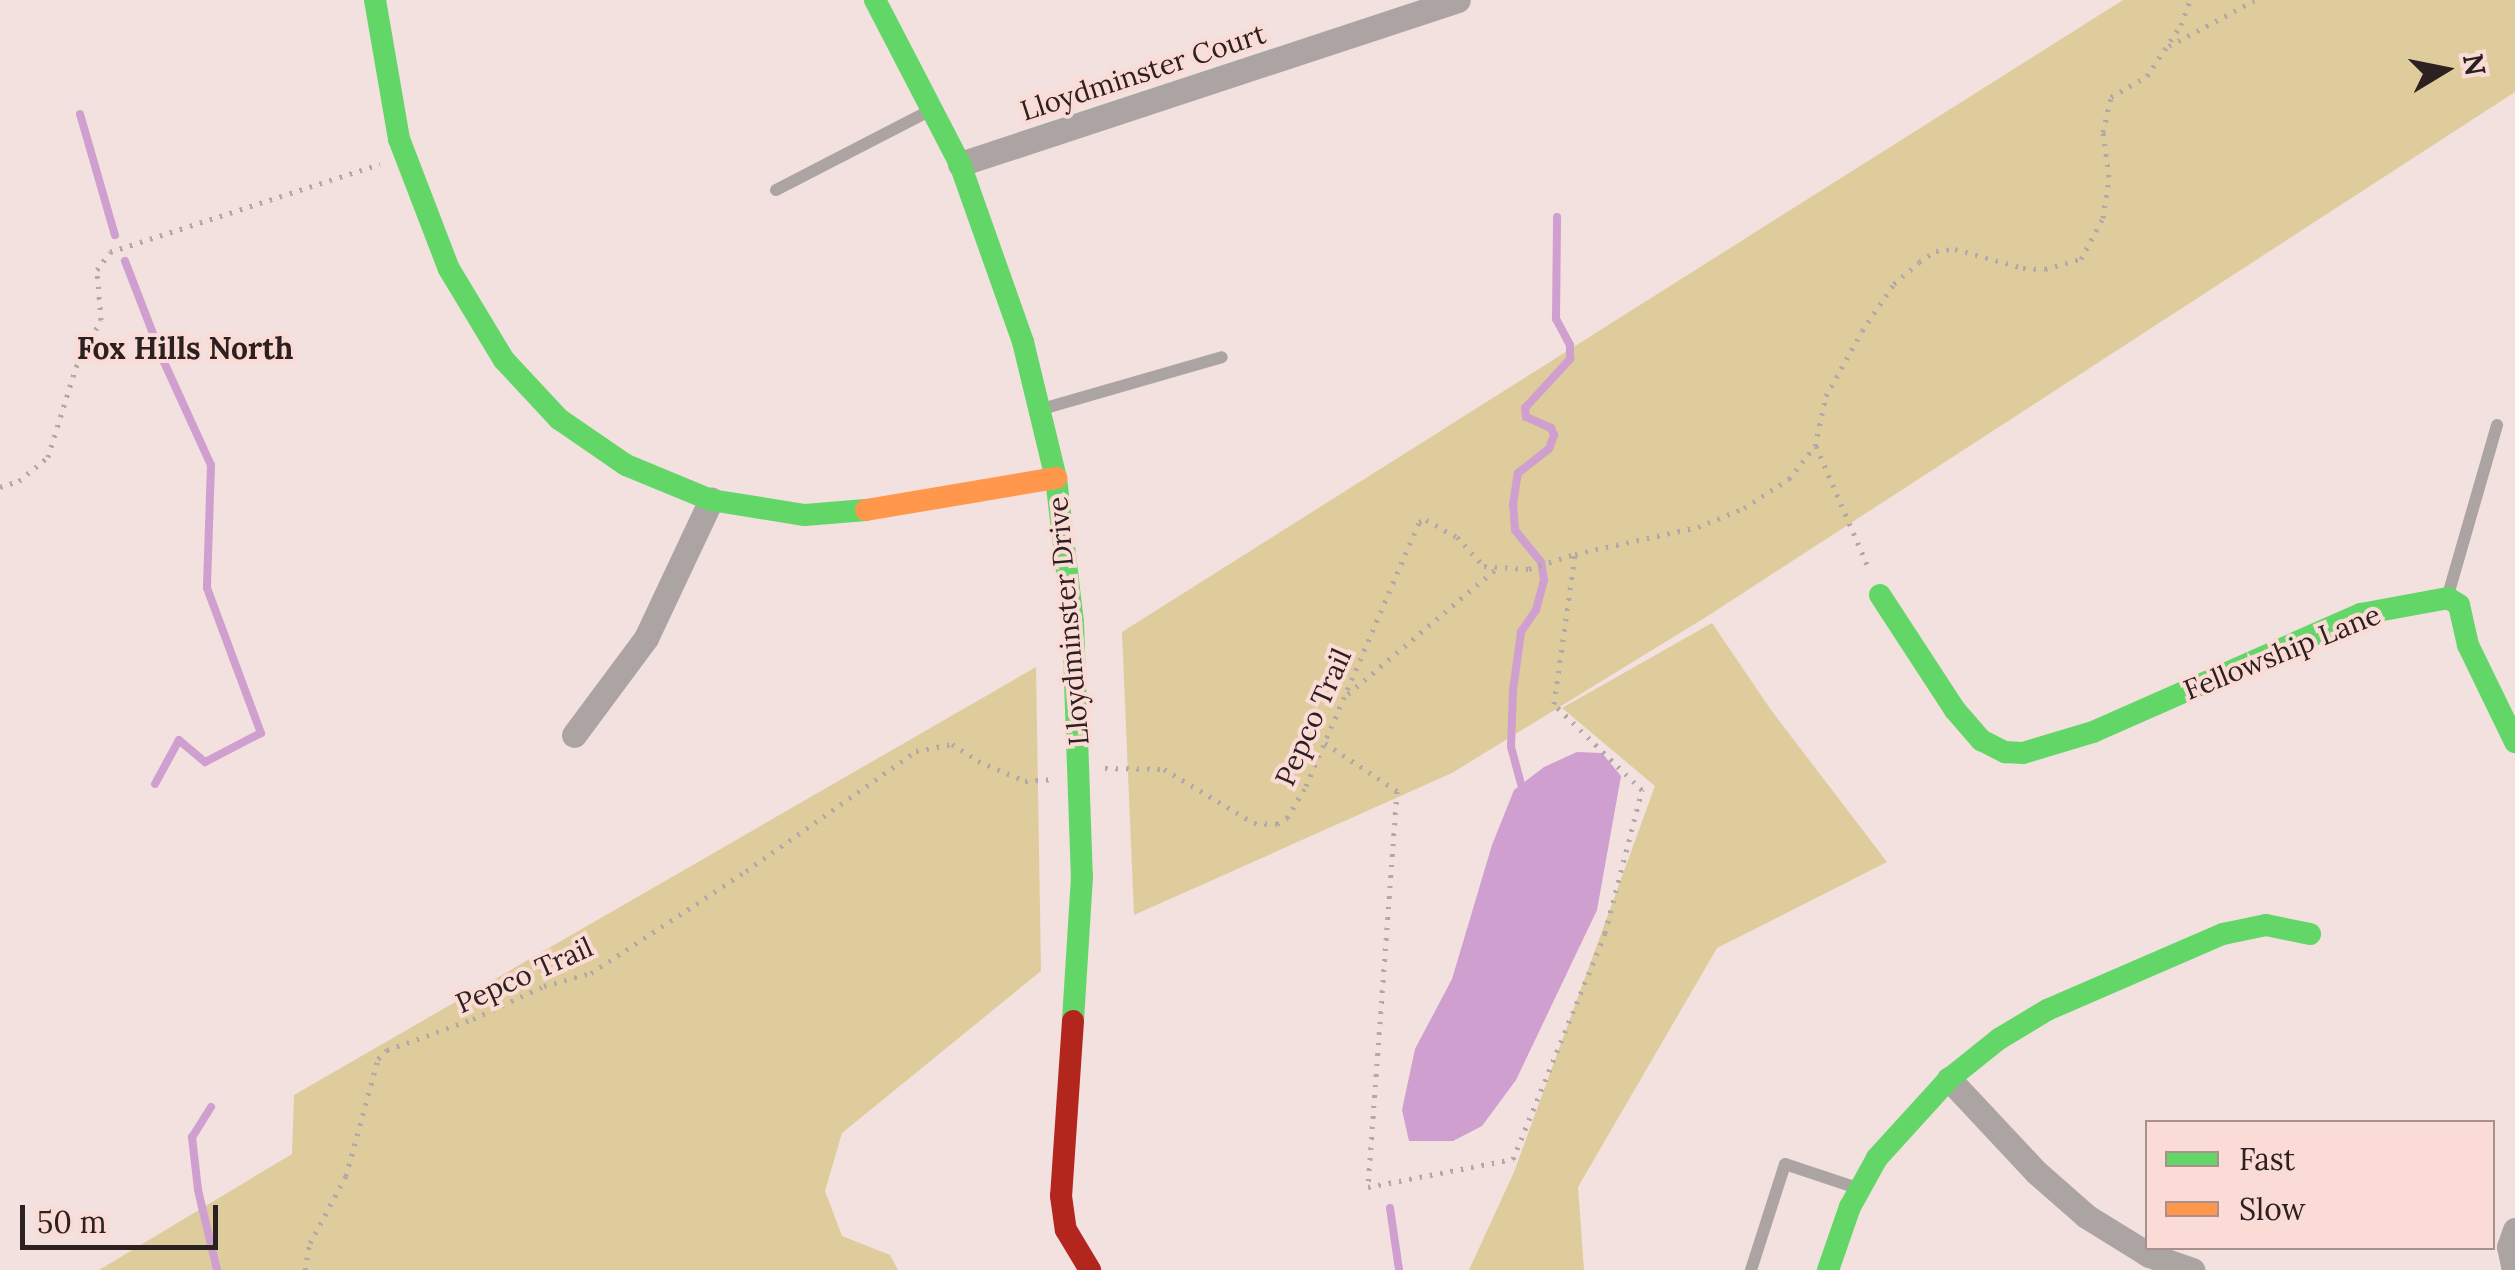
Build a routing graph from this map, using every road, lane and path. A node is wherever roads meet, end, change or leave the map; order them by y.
1 (375, 0) edge
2 (875, 0) edge
3 (1458, 0) edge
4 (2190, 0) edge
5 (2255, 0) edge
6 (2168, 46) junction
7 (932, 110) junction
8 (390, 162) dead end
9 (960, 164) junction
10 (776, 190) dead end
11 (1222, 357) dead end
12 (1039, 410) junction
13 (2496, 425) dead end
14 (1816, 446) junction
15 (1056, 478) junction
16 (0, 487) edge
17 (712, 500) junction
18 (1575, 554) junction
19 (1498, 567) junction
20 (1880, 595) joint
21 (2448, 598) junction
22 (1345, 696) junction
23 (574, 734) dead end
24 (2515, 742) edge
25 (1325, 743) junction
26 (1080, 769) junction
27 (2310, 934) dead end
28 (1949, 1079) junction
29 (1860, 1189) junction
30 (2515, 1230) edge
31 (305, 1270) edge
32 (1090, 1270) edge
33 (1751, 1270) edge
34 (1828, 1270) edge
35 (2192, 1270) edge
36 (2514, 1270) edge

1 - 17 street
2 - 7 street, Lloydminster Drive
3 - 9 street, Lloydminster Court
4 - 6 path
5 - 6 path
6 - 14 path
7 - 9 street, Lloydminster Drive
7 - 10 lane
8 - 16 path
9 - 12 street, Lloydminster Drive
11 - 12 lane
12 - 15 street, Lloydminster Drive
13 - 21 lane
14 - 18 path
14 - 20 path
15 - 17 street
15 - 26 street, Lloydminster Drive
17 - 23 street
18 - 19 path
18 - 25 path
19 - 22 path
19 - 22 path, Pepco Trail
20 - 21 street, Fellowship Lane
21 - 24 street
22 - 25 path, Pepco Trail
25 - 26 path, Pepco Trail
26 - 31 path, Pepco Trail
26 - 32 street, Lloydminster Drive
27 - 28 street
28 - 29 street
28 - 35 street
29 - 33 lane
29 - 34 street
30 - 36 street

